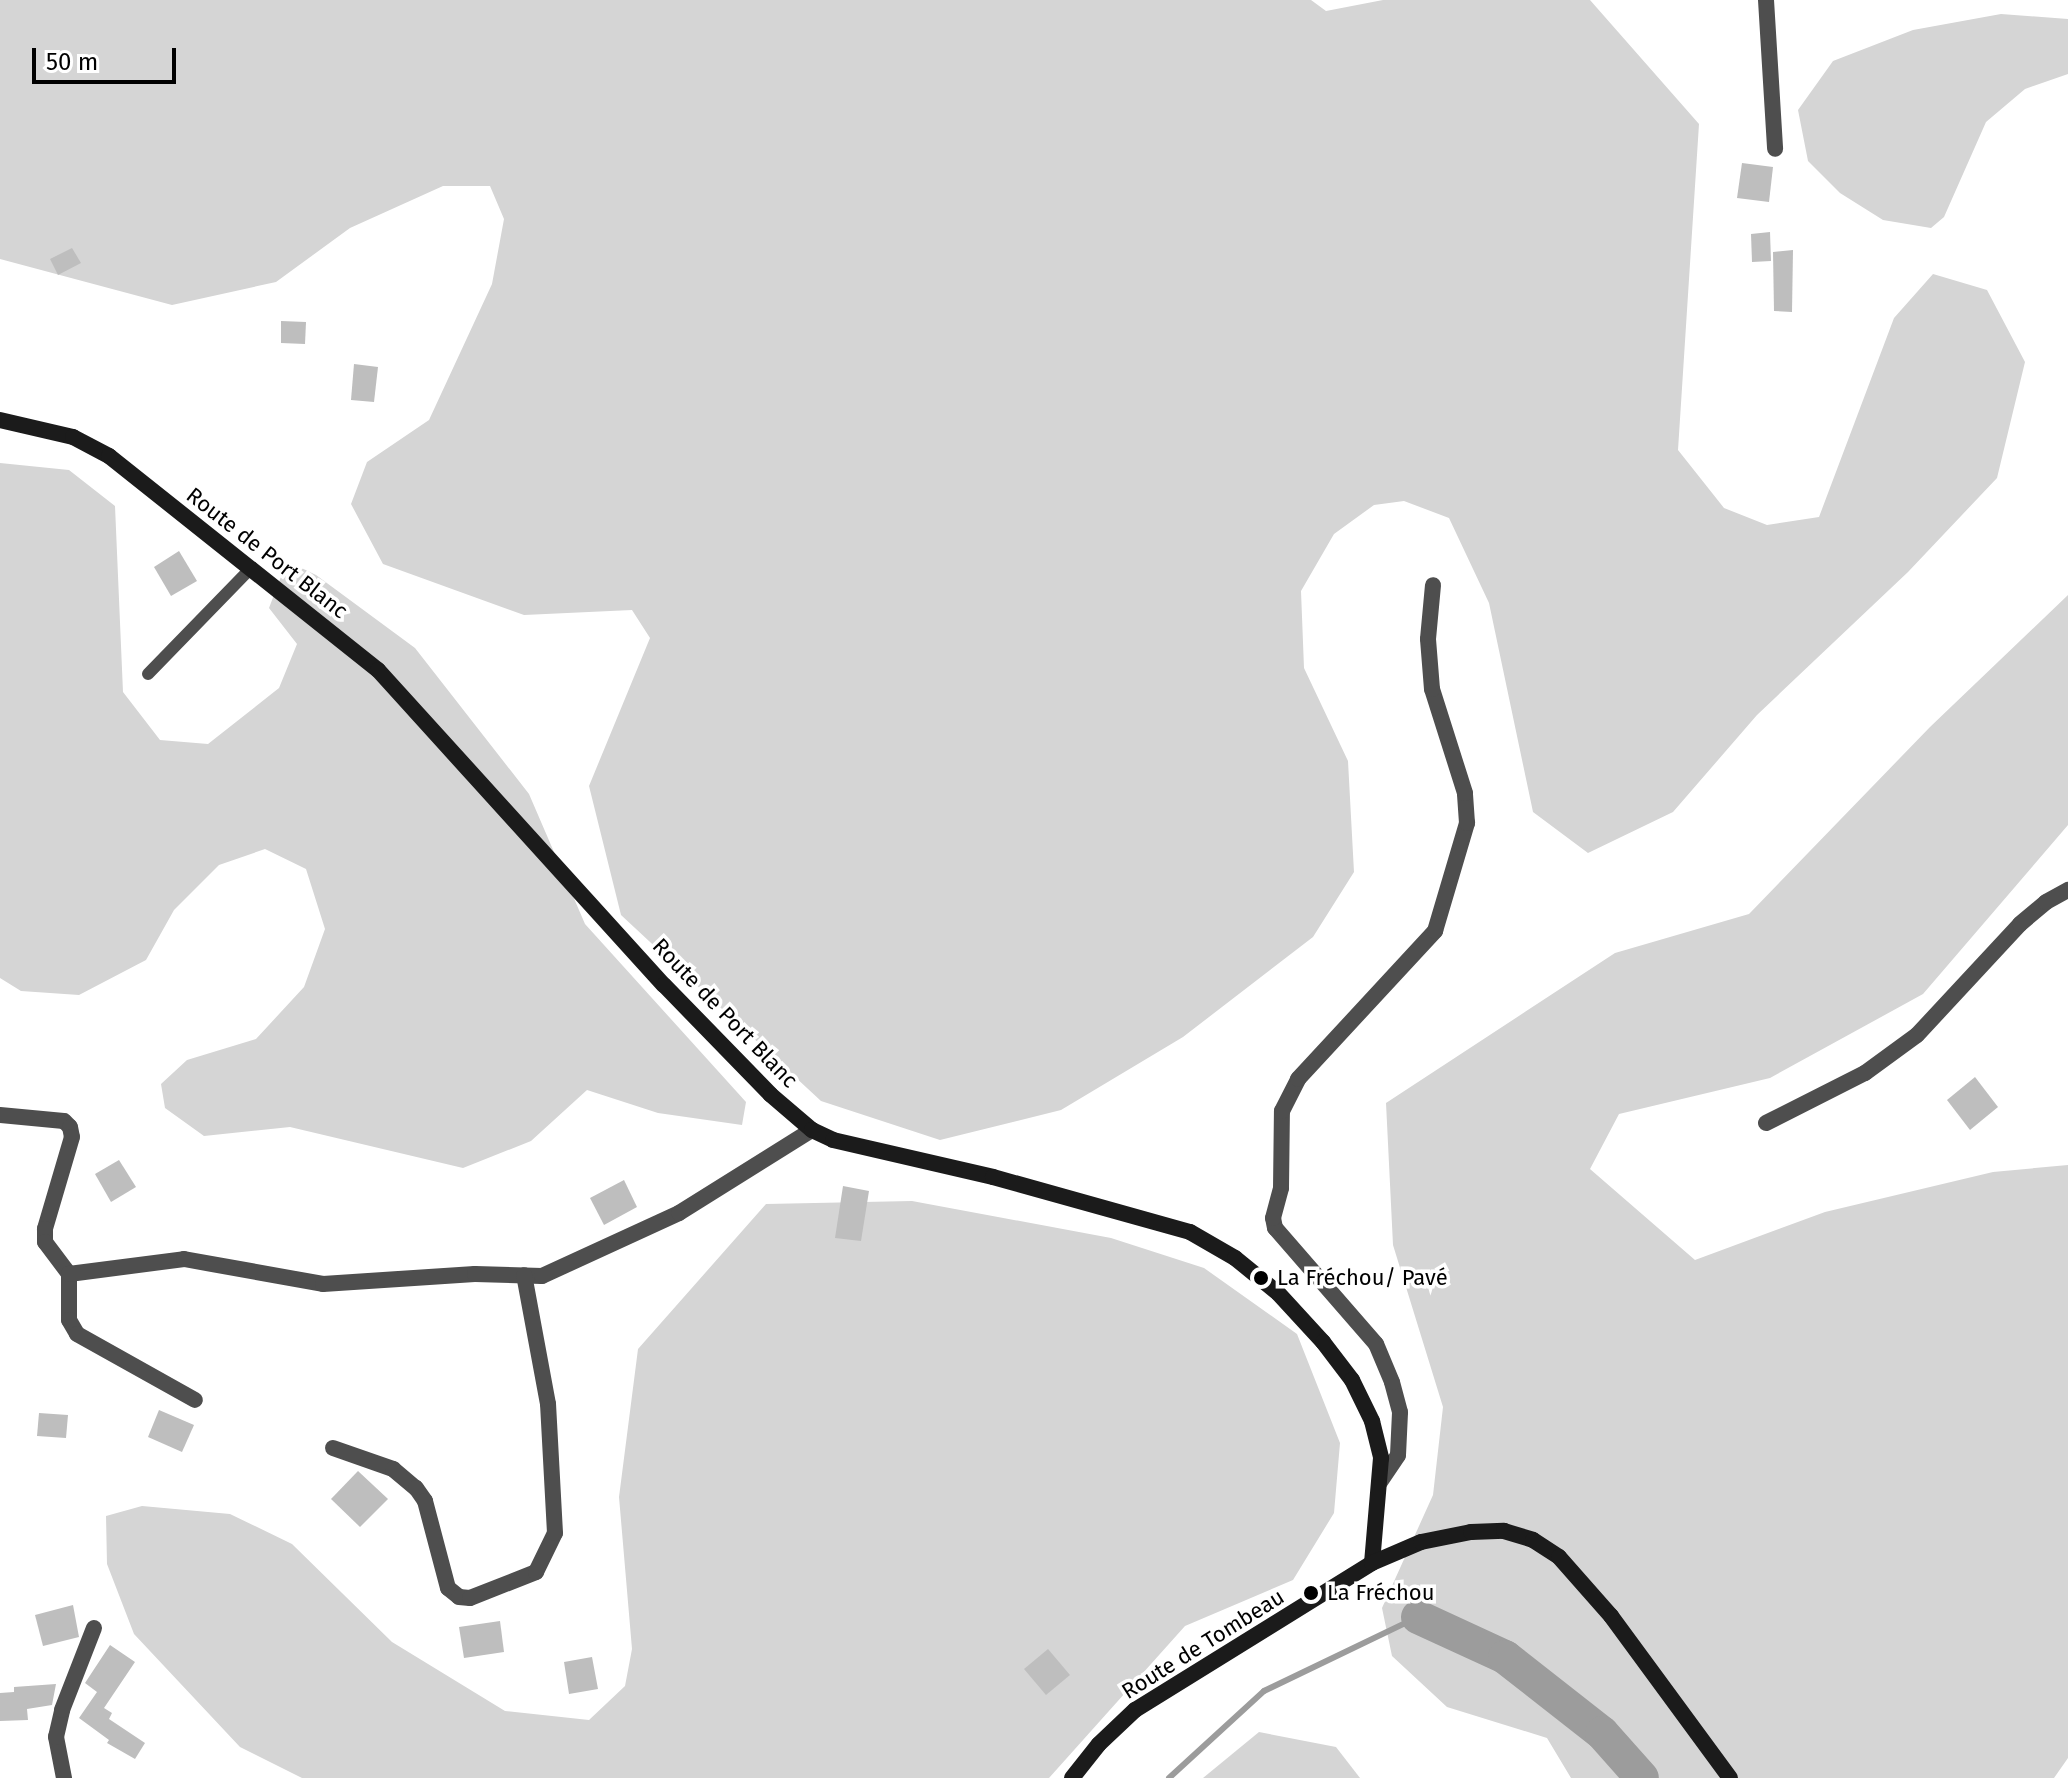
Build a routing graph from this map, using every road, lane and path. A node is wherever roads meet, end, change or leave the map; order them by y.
1 (1766, 0) edge
2 (1775, 149) dead end
3 (0, 420) edge
4 (252, 567) junction
5 (1433, 585) dead end
6 (148, 674) dead end
7 (2068, 890) edge
8 (0, 1115) edge
9 (1766, 1123) dead end
10 (812, 1130) junction
11 (69, 1274) junction
12 (524, 1275) junction
13 (195, 1400) dead end
14 (333, 1448) dead end
15 (1380, 1482) junction
16 (1372, 1563) junction
17 (94, 1628) dead end
18 (64, 1778) edge
19 (1072, 1778) edge
20 (1730, 1778) edge

1 - 2 street
3 - 4 street, Route de Port Blanc
4 - 6 lane
4 - 10 street, Route de Port Blanc
5 - 15 street
7 - 9 street
8 - 11 street
10 - 12 street
10 - 15 street, Route de Port Blanc
11 - 12 street
11 - 13 street
12 - 14 street
15 - 16 street, Route de Port Blanc
16 - 19 street, Route de Tombeau
16 - 20 street, Route de Tombeau
17 - 18 street

